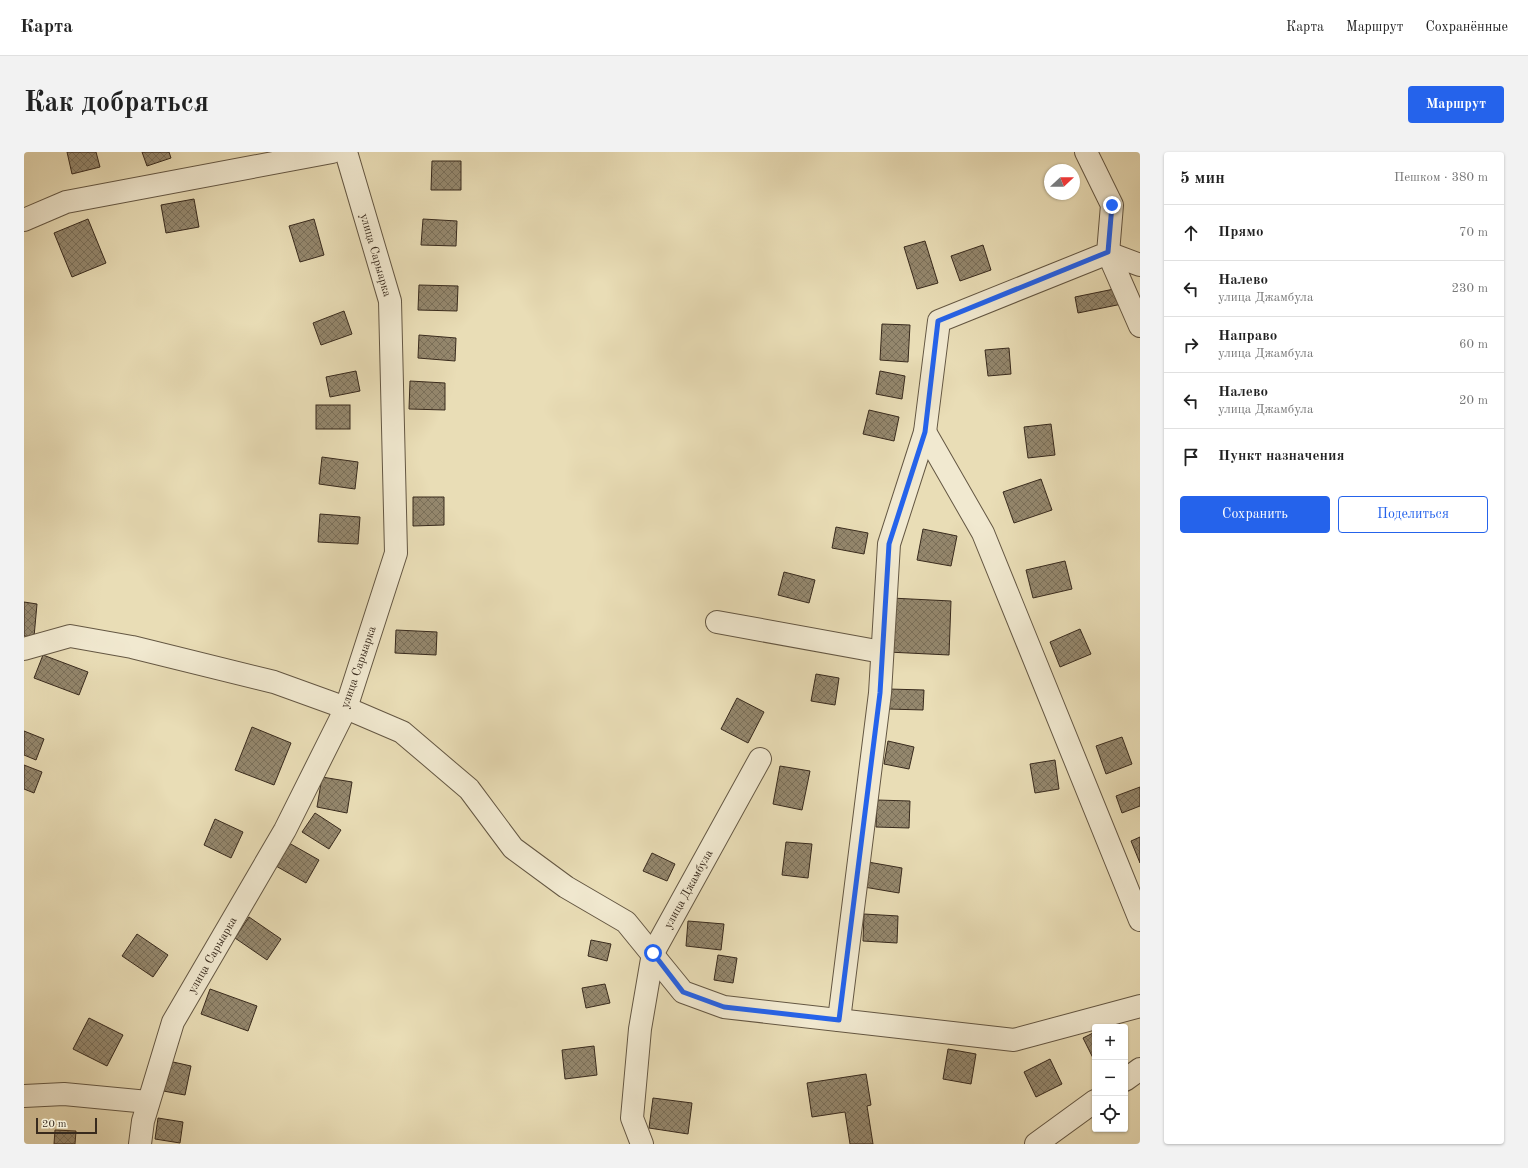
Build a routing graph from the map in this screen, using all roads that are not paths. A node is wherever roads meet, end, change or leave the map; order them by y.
1 (332, 152) edge
2 (346, 152) edge
3 (1086, 152) edge
4 (24, 220) edge
5 (1108, 252) junction
6 (1140, 266) edge
7 (1140, 326) edge
8 (925, 432) junction
9 (717, 622) dead end
10 (24, 649) edge
11 (882, 652) junction
12 (346, 708) junction
13 (760, 760) dead end
14 (1140, 920) edge
15 (653, 953) junction
16 (1140, 1006) edge
17 (839, 1020) junction
18 (1140, 1069) edge
19 (1128, 1078) edge
20 (24, 1096) edge
21 (148, 1102) junction
22 (1092, 1103) edge
23 (140, 1144) edge
24 (642, 1144) edge
25 (1036, 1144) edge

1 - 4 street
2 - 12 street, улица Сарыарка
3 - 5 street
5 - 6 street
5 - 7 street
5 - 8 street
8 - 11 street
8 - 14 street
9 - 11 street
10 - 12 street
11 - 17 street
12 - 15 street
12 - 21 street, улица Сарыарка
13 - 15 street, улица Джамбула
15 - 17 street
15 - 24 street, улица Джамбула
16 - 17 street
18 - 19 street
20 - 21 street
21 - 23 street, улица Сарыарка
22 - 25 street

